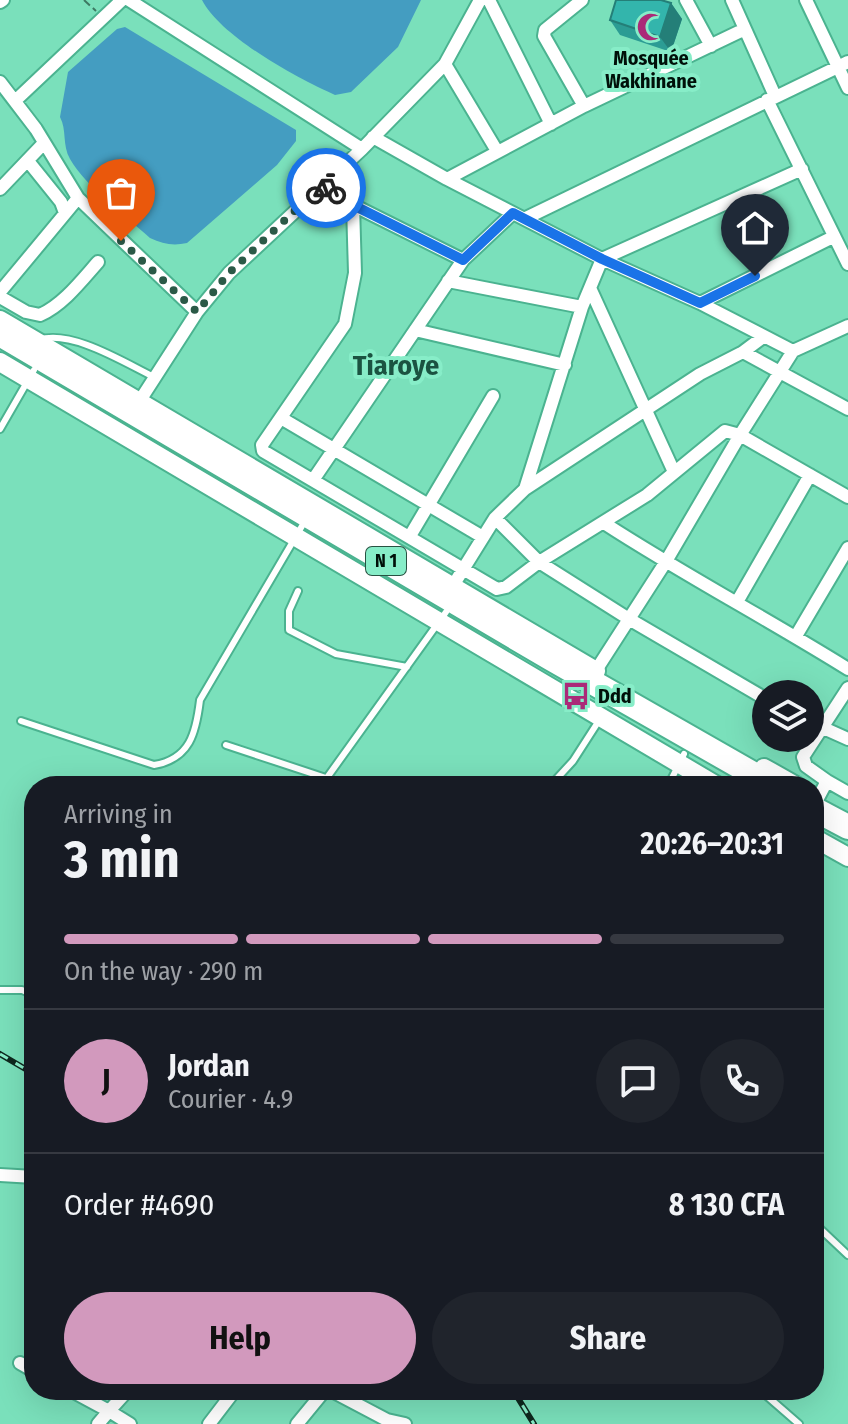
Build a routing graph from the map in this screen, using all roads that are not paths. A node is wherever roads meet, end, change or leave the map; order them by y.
1 (122, 0) edge
2 (129, 0) edge
3 (480, 0) edge
4 (489, 0) edge
5 (582, 0) edge
6 (686, 0) edge
7 (732, 0) edge
8 (806, 0) edge
9 (745, 29) junction
10 (711, 46) junction
11 (445, 64) junction
12 (843, 65) edge
13 (0, 82) edge
14 (848, 88) edge
15 (771, 98) junction
16 (16, 100) junction
17 (584, 106) junction
18 (551, 124) junction
19 (373, 137) junction
20 (44, 143) junction
21 (362, 149) junction
22 (497, 151) junction
23 (28, 161) junction
24 (802, 169) junction
25 (447, 179) junction
26 (322, 185) junction
27 (0, 189) edge
28 (78, 198) junction
29 (353, 205) junction
30 (65, 213) junction
31 (520, 216) junction
32 (833, 237) junction
33 (602, 259) junction
34 (463, 260) junction
35 (98, 262) dead end
36 (848, 264) edge
37 (448, 281) junction
38 (590, 288) junction
39 (0, 295) edge
40 (700, 303) junction
41 (582, 307) junction
42 (197, 312) junction
43 (0, 320) edge
44 (848, 326) edge
45 (415, 330) junction
46 (0, 334) edge
47 (763, 337) junction
48 (35, 341) junction
49 (0, 350) edge
50 (793, 351) junction
51 (743, 352) junction
52 (0, 362) edge
53 (565, 365) junction
54 (32, 374) junction
55 (778, 374) junction
56 (155, 377) junction
57 (493, 396) dead end
58 (139, 402) junction
59 (848, 409) edge
60 (646, 412) junction
61 (281, 418) junction
62 (164, 423) junction
63 (1, 425) edge
64 (740, 435) junction
65 (334, 448) junction
66 (674, 472) junction
67 (810, 475) junction
68 (313, 480) junction
69 (525, 489) junction
70 (848, 497) edge
71 (429, 505) junction
72 (495, 518) junction
73 (604, 523) junction
74 (299, 530) junction
75 (410, 536) junction
76 (481, 536) junction
77 (848, 548) edge
78 (539, 562) junction
79 (665, 563) junction
80 (463, 569) junction
81 (298, 591) dead end
82 (737, 602) junction
83 (446, 604) junction
84 (629, 619) junction
85 (796, 636) junction
86 (407, 667) junction
87 (848, 669) edge
88 (593, 676) junction
89 (848, 688) edge
90 (752, 691) edge
91 (824, 716) edge
92 (600, 719) junction
93 (21, 721) dead end
94 (824, 728) edge
95 (848, 739) edge
96 (226, 745) dead end
97 (805, 752) edge
98 (733, 757) junction
99 (682, 759) junction
100 (320, 776) edge
101 (327, 776) edge
102 (559, 776) edge
103 (673, 776) edge
104 (704, 776) edge
105 (719, 776) edge
106 (760, 776) edge
107 (774, 776) edge
108 (821, 776) edge
109 (824, 779) edge
110 (827, 781) junction
111 (824, 792) edge
112 (848, 793) edge
113 (848, 814) edge
114 (824, 820) edge
115 (824, 823) edge
116 (848, 827) edge
117 (824, 828) edge
118 (824, 831) edge
119 (848, 844) edge
120 (848, 857) edge
121 (0, 990) edge
122 (24, 991) edge
123 (0, 1175) edge
124 (24, 1176) edge
125 (824, 1232) edge
126 (848, 1255) edge
127 (20, 1363) dead end
128 (24, 1365) edge
129 (89, 1400) edge
130 (119, 1400) edge
131 (227, 1400) edge
132 (319, 1400) edge
133 (346, 1400) edge
134 (771, 1400) edge
135 (109, 1411) junction
136 (385, 1422) edge
137 (98, 1424) edge
138 (130, 1424) edge
139 (209, 1424) edge
140 (297, 1424) edge
141 (405, 1424) edge
142 (799, 1424) edge

1 - 16 street
2 - 21 street
3 - 11 street
4 - 18 street
5 - 17 street
6 - 10 street
7 - 9 street
8 - 12 street
9 - 10 street
9 - 15 street
10 - 17 street
11 - 19 street
11 - 22 street
12 - 14 street
12 - 15 street
13 - 16 street
15 - 24 street
15 - 31 street
16 - 20 street
17 - 18 street
18 - 22 street
19 - 21 street
19 - 25 street
20 - 23 street
20 - 28 street
21 - 26 street
22 - 25 street
23 - 27 street
23 - 30 street
24 - 32 street
24 - 33 street
25 - 31 street
26 - 29 street
26 - 42 street
28 - 30 street
28 - 42 street
29 - 34 street
29 - 61 street
30 - 39 street
31 - 33 street
31 - 34 street
32 - 36 street
32 - 40 street
33 - 38 street
33 - 40 street
34 - 37 street
35 - 39 street
37 - 41 street
37 - 45 street
38 - 41 street
38 - 60 street
40 - 47 street
41 - 53 street
42 - 56 street
43 - 48 street
44 - 50 street
45 - 53 street
45 - 65 street
46 - 62 highway, N 1
47 - 50 street
47 - 51 street
48 - 56 lane
48 - 58 street
49 - 54 highway, N 1
50 - 55 street
51 - 55 street
51 - 60 street
52 - 54 street
53 - 69 street
54 - 63 lane
54 - 74 highway, N 1
55 - 59 street
55 - 64 street
56 - 58 street
57 - 71 street
58 - 62 street
60 - 66 street
60 - 69 street
61 - 65 street
61 - 68 street
62 - 83 highway, N 1
64 - 66 street
64 - 67 street
64 - 79 street
65 - 68 street
65 - 71 street
66 - 73 street
67 - 70 street
67 - 82 street
68 - 75 street
69 - 72 street
71 - 75 street
71 - 76 street
72 - 76 street
72 - 78 street
73 - 78 street
73 - 79 street
74 - 83 highway, N 1
74 - 93 lane
75 - 80 street
76 - 80 street
77 - 85 street
78 - 80 street
78 - 84 street
79 - 82 street
79 - 84 street
80 - 83 street
81 - 86 lane
82 - 85 street
83 - 86 lane
83 - 88 highway, N 1
83 - 92 street
83 - 99 highway, N 1
84 - 88 street
84 - 90 street
85 - 87 street
86 - 101 lane
88 - 98 highway, N 1
89 - 91 street
92 - 99 street
92 - 102 lane
94 - 95 street
96 - 100 lane
97 - 108 street
98 - 106 highway, N 1
98 - 107 street
99 - 103 lane
99 - 104 street
99 - 105 highway, N 1
109 - 110 street
110 - 111 street
110 - 112 street
113 - 114 street
115 - 116 highway
117 - 119 highway
118 - 120 street
121 - 122 lane
123 - 124 street
125 - 126 lane
127 - 128 street
129 - 135 street
130 - 135 street
131 - 139 street
132 - 140 street
133 - 136 street
134 - 142 lane
135 - 137 street
135 - 138 street
136 - 141 street

